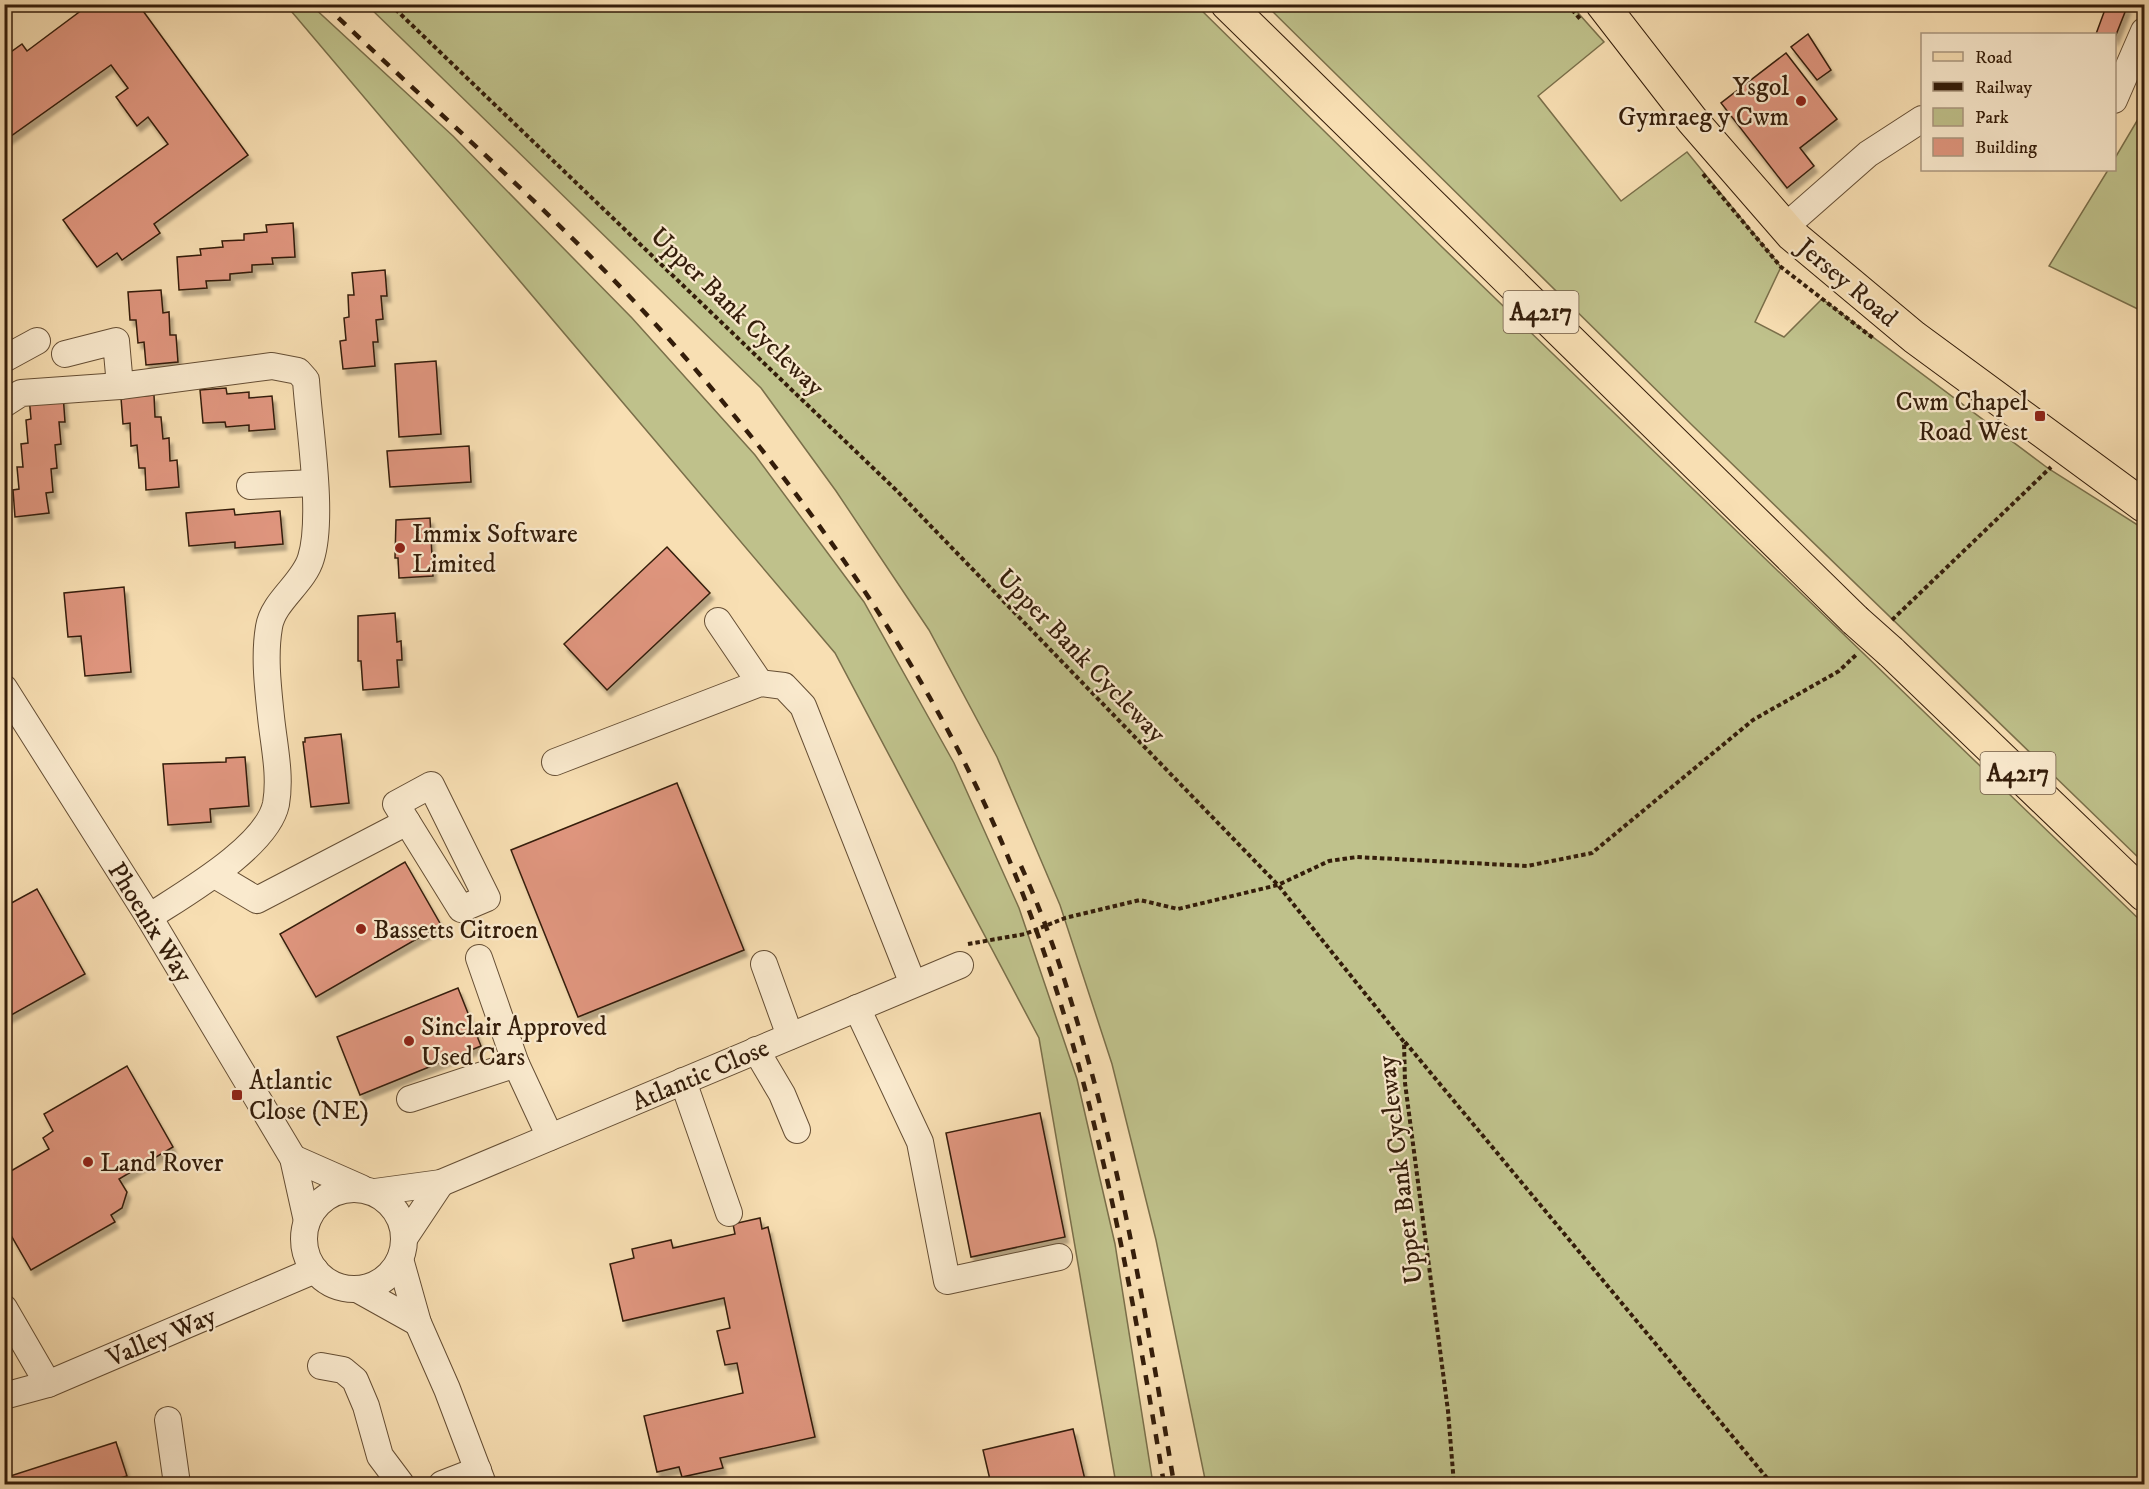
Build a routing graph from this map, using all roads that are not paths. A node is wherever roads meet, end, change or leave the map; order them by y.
1 (1227, 4) edge
2 (1602, 4) edge
3 (2145, 31) edge
4 (2116, 98) edge
5 (1921, 120) edge
6 (1785, 227) junction
7 (65, 354) dead end
8 (120, 386) junction
9 (4, 404) edge
10 (314, 483) junction
11 (250, 486) dead end
12 (2145, 506) edge
13 (718, 621) dead end
14 (760, 683) junction
15 (6, 694) edge
16 (555, 762) dead end
17 (406, 822) dead end
18 (215, 875) junction
19 (2145, 895) edge
20 (149, 916) junction
21 (479, 958) dead end
22 (764, 963) dead end
23 (960, 965) road end
24 (913, 984) junction
25 (857, 1008) junction
26 (790, 1036) junction
27 (756, 1050) junction
28 (516, 1064) junction
29 (683, 1081) junction
30 (410, 1099) dead end
31 (797, 1130) dead end
32 (550, 1137) junction
33 (293, 1158) junction
34 (441, 1183) junction
35 (368, 1190) junction
36 (729, 1213) dead end
37 (307, 1221) junction
38 (403, 1248) junction
39 (1059, 1257) dead end
40 (315, 1270) junction
41 (357, 1289) junction
42 (4, 1308) edge
43 (418, 1323) junction
44 (321, 1366) dead end
45 (48, 1384) junction
46 (4, 1396) edge
47 (168, 1420) dead end
48 (481, 1477) edge
49 (177, 1485) edge
50 (401, 1485) edge
51 (442, 1485) edge

1 - 19 main road, A4217
2 - 6 main road, Jersey Road
3 - 4 street
5 - 6 street
6 - 12 main road, Jersey Road
7 - 8 street
8 - 9 street
8 - 10 street
10 - 11 street
10 - 18 street
13 - 14 street
14 - 16 street
14 - 24 street
15 - 20 street, Phoenix Way
17 - 18 street
18 - 20 street
20 - 33 street, Phoenix Way
21 - 28 street
22 - 26 street
23 - 24 street, Atlantic Close
24 - 25 street, Atlantic Close
25 - 26 street, Atlantic Close
25 - 39 street
26 - 27 street, Atlantic Close
27 - 29 street, Atlantic Close
27 - 31 street
28 - 30 street
28 - 32 street
29 - 32 street, Atlantic Close
29 - 36 street
32 - 34 street, Atlantic Close
33 - 35 street
33 - 37 street, Phoenix Way
34 - 35 street, Atlantic Close
34 - 38 street
35 - 37 street
35 - 38 street
37 - 40 street
38 - 41 street
38 - 43 street
40 - 41 street
40 - 45 street, Valley Way
41 - 43 street
42 - 45 street
43 - 48 street
44 - 50 street
45 - 46 street, Valley Way
47 - 49 street
48 - 51 street

